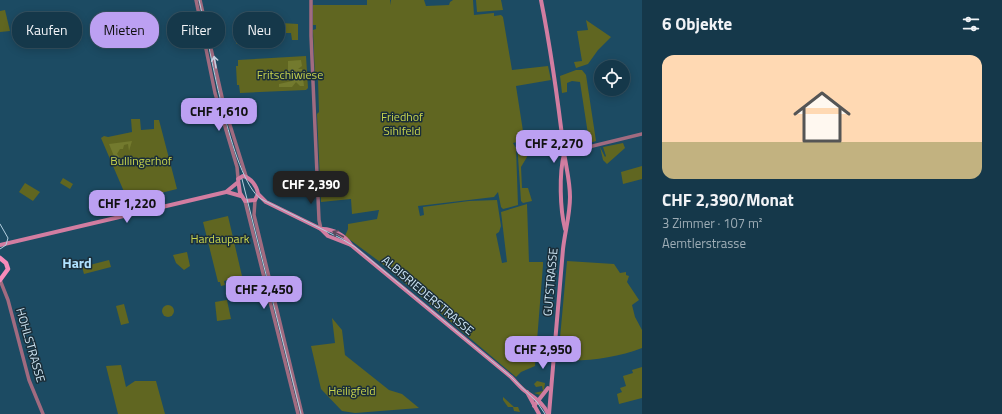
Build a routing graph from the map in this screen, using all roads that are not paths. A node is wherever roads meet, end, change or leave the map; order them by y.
1 (196, 0) edge
2 (200, 0) edge
3 (311, 0) edge
4 (541, 0) edge
5 (642, 134) edge
6 (564, 153) junction
7 (246, 176) junction
8 (238, 180) junction
9 (226, 192) junction
10 (258, 194) junction
11 (242, 197) junction
12 (255, 200) junction
13 (245, 201) junction
14 (266, 202) junction
15 (321, 229) junction
16 (565, 229) junction
17 (1, 246) edge
18 (0, 258) edge
19 (0, 280) edge
20 (550, 384) junction
21 (527, 392) junction
22 (539, 400) junction
23 (534, 406) junction
24 (43, 414) edge
25 (298, 414) edge
26 (302, 414) edge
27 (539, 414) edge
28 (549, 414) edge

1 - 8 street
7 -> 2 street
3 - 15 street
4 - 6 main road, GUTSTRASSE
5 - 6 street
6 - 16 main road, GUTSTRASSE
6 - 16 main road, GUTSTRASSE
7 - 8 main road
7 - 10 main road, ALBISRIEDERSTRASSE
8 - 9 main road
8 - 11 main road
9 - 11 main road
9 - 17 main road
10 - 12 main road
10 - 14 main road, ALBISRIEDERSTRASSE
11 - 13 main road
12 - 13 main road, ALBISRIEDERSTRASSE
12 - 14 main road, ALBISRIEDERSTRASSE
12 - 26 street
13 - 25 street
14 - 15 main road, ALBISRIEDERSTRASSE
15 - 21 main road, ALBISRIEDERSTRASSE
16 - 20 main road, GUTSTRASSE
18 - 19 main road
19 - 24 street, HOHLSTRASSE
20 - 22 main road, GUTSTRASSE
20 - 28 main road, GUTSTRASSE
21 - 22 main road, ALBISRIEDERSTRASSE
21 - 23 main road, ALBISRIEDERSTRASSE
22 - 23 main road, GUTSTRASSE
22 - 28 main road, ALBISRIEDERSTRASSE
23 - 27 main road, ALBISRIEDERSTRASSE

